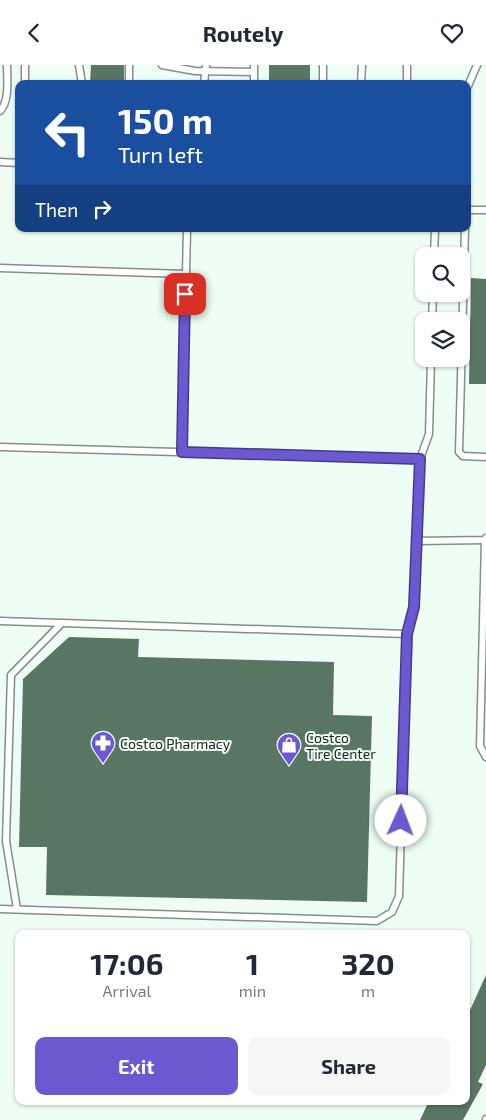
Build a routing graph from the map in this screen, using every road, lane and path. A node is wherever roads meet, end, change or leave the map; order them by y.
1 (7, 65) edge
2 (25, 65) edge
3 (79, 65) edge
4 (129, 65) edge
5 (162, 65) edge
6 (254, 65) edge
7 (324, 65) edge
8 (362, 65) edge
9 (407, 65) edge
10 (476, 65) edge
11 (206, 68) edge
12 (254, 73) junction
13 (25, 80) edge
14 (81, 80) edge
15 (129, 80) edge
16 (254, 80) edge
17 (323, 80) edge
18 (361, 80) edge
19 (407, 80) edge
20 (470, 80) edge
21 (0, 111) edge
22 (0, 162) edge
23 (15, 163) edge
24 (471, 209) edge
25 (486, 210) edge
26 (187, 232) edge
27 (435, 232) edge
28 (465, 232) edge
29 (434, 247) edge
30 (0, 268) edge
31 (185, 274) junction
32 (431, 367) edge
33 (0, 447) edge
34 (182, 452) junction
35 (486, 457) edge
36 (420, 459) junction
37 (486, 539) edge
38 (416, 541) junction
39 (0, 621) edge
40 (62, 623) junction
41 (407, 634) junction
42 (486, 757) edge
43 (0, 909) edge
44 (17, 909) junction

1 - 21 lane
2 - 13 lane
3 - 14 lane
4 - 15 lane
5 - 11 lane
6 - 12 lane
7 - 17 lane
8 - 18 lane
9 - 19 lane
10 - 20 lane
11 - 12 lane
12 - 16 lane
22 - 23 lane
24 - 25 lane
26 - 31 lane
27 - 29 lane
28 - 35 lane
30 - 31 lane
31 - 34 lane
32 - 36 lane
33 - 34 lane
34 - 36 lane
36 - 38 lane
37 - 38 lane
37 - 42 lane
38 - 41 lane
39 - 40 lane
40 - 41 lane
40 - 44 lane
41 - 44 lane
43 - 44 lane

